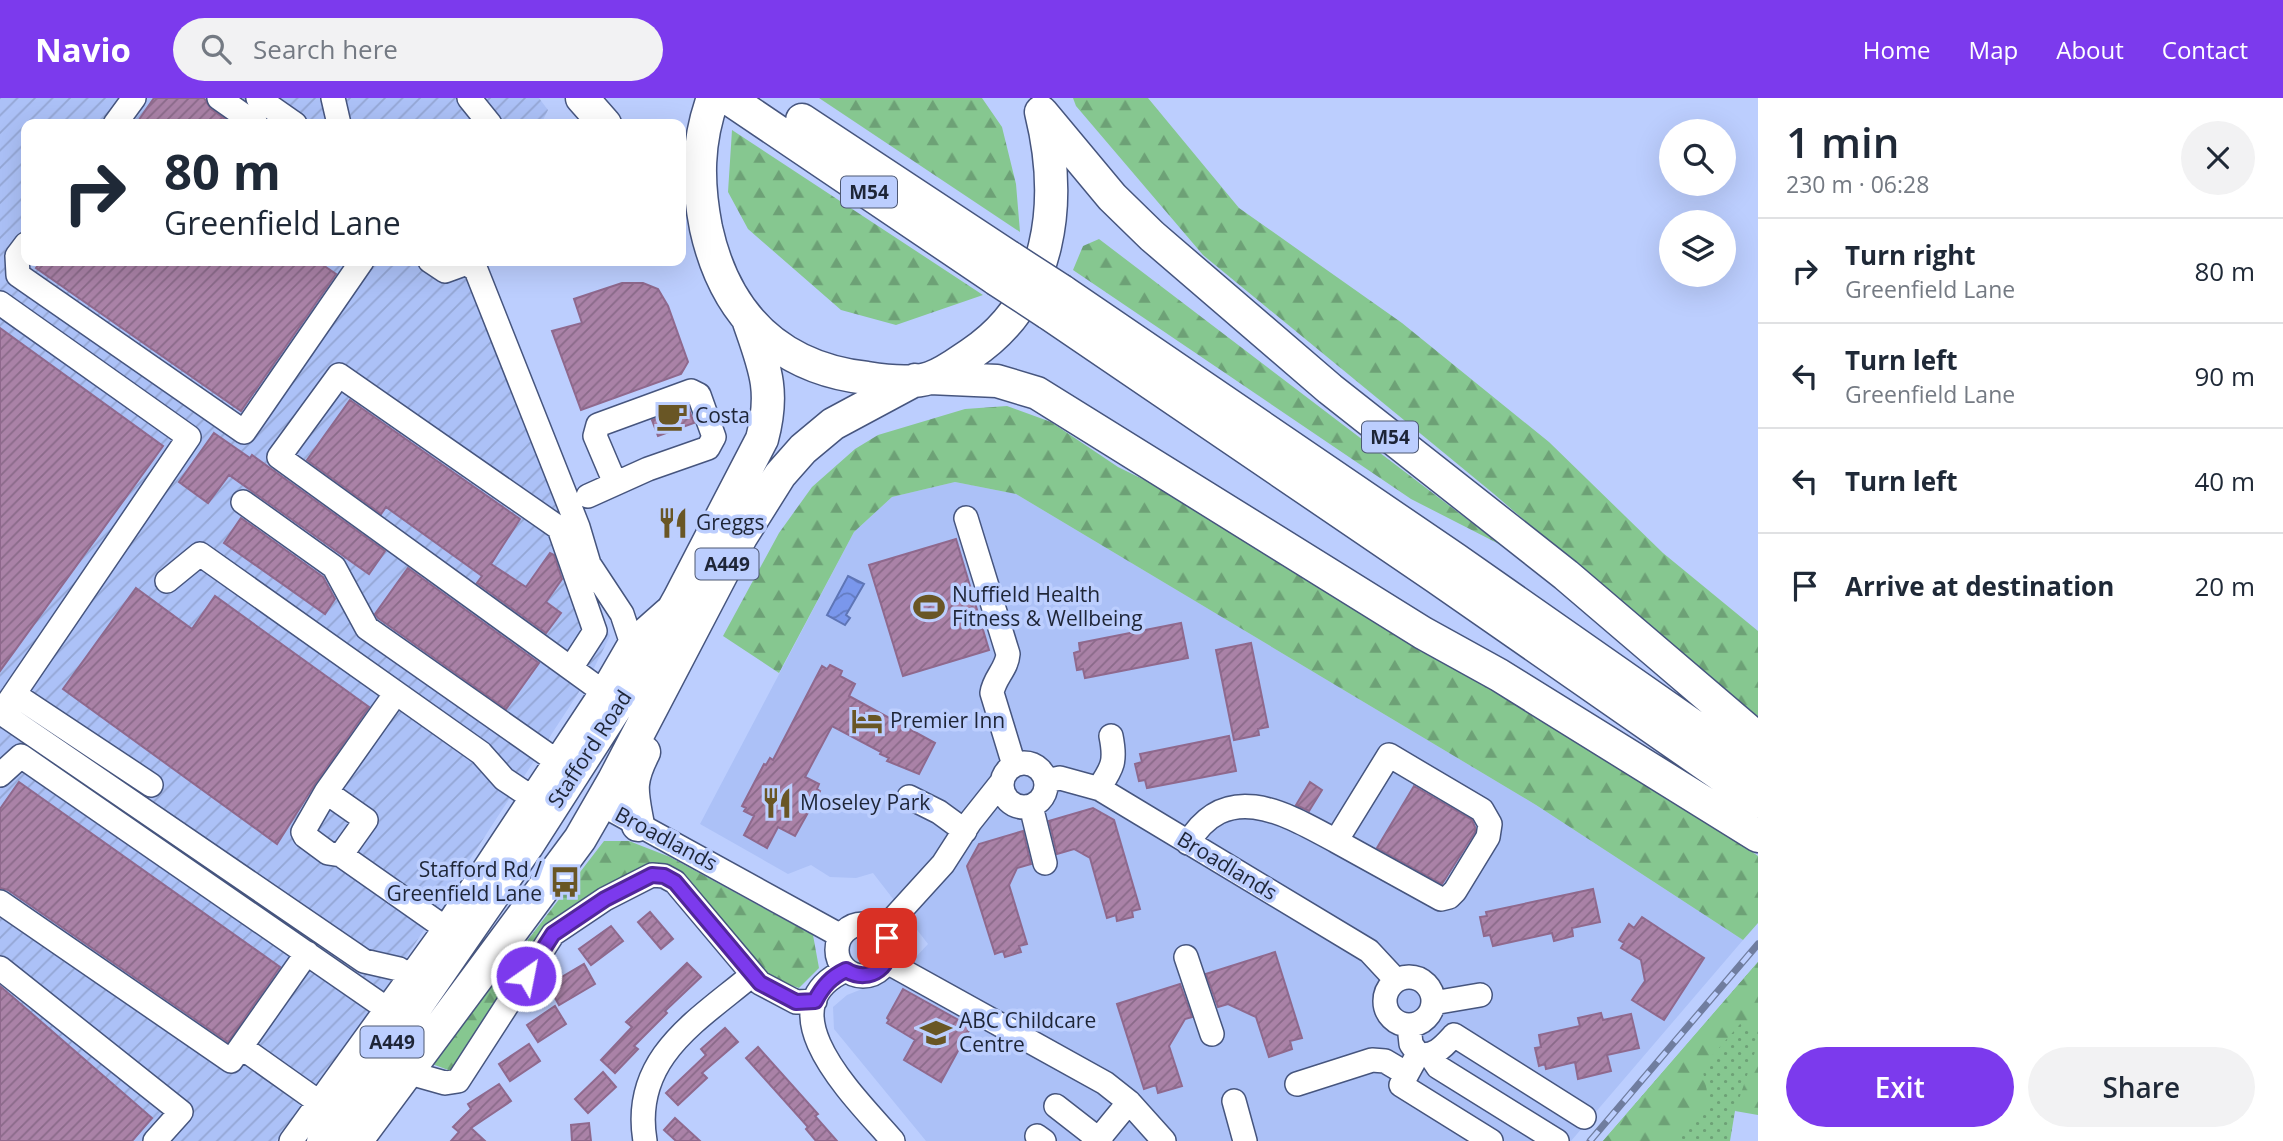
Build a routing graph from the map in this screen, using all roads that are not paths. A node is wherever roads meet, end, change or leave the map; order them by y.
1 (134, 98) edge
2 (219, 98) edge
3 (258, 98) edge
4 (333, 98) edge
5 (469, 98) edge
6 (582, 98) edge
7 (738, 100) edge
8 (1038, 106) edge
9 (119, 119) edge
10 (249, 119) edge
11 (288, 119) edge
12 (338, 119) edge
13 (486, 119) edge
14 (601, 119) edge
15 (686, 226) edge
16 (21, 252) edge
17 (359, 266) edge
18 (438, 266) edge
19 (457, 266) edge
20 (471, 266) edge
21 (718, 270) junction
22 (1055, 302) junction
23 (0, 303) edge
24 (749, 322) junction
25 (922, 379) junction
26 (615, 483) junction
27 (588, 496) dead end
28 (243, 502) dead end
29 (966, 518) dead end
30 (167, 580) dead end
31 (679, 599) junction
32 (631, 641) junction
33 (683, 646) junction
34 (571, 668) junction
35 (601, 691) junction
36 (396, 693) junction
37 (5, 707) edge
38 (1111, 736) dead end
39 (1758, 739) edge
40 (1758, 771) edge
41 (1008, 774) junction
42 (0, 775) edge
43 (549, 780) junction
44 (1046, 781) junction
45 (151, 785) dead end
46 (1099, 788) junction
47 (326, 792) junction
48 (909, 797) dead end
49 (1758, 802) edge
50 (601, 804) junction
51 (1023, 805) junction
52 (983, 807) junction
53 (638, 825) junction
54 (964, 831) junction
55 (1758, 836) edge
56 (1336, 841) junction
57 (1188, 843) junction
58 (341, 855) junction
59 (1045, 863) dead end
60 (0, 902) edge
61 (882, 931) junction
62 (452, 935) junction
63 (841, 936) junction
64 (307, 953) junction
65 (1186, 957) dead end
66 (887, 962) junction
67 (0, 968) edge
68 (846, 970) junction
69 (752, 975) junction
70 (410, 976) junction
71 (1396, 980) junction
72 (1480, 995) dead end
73 (815, 1001) junction
74 (1433, 1003) junction
75 (387, 1009) junction
76 (1409, 1025) junction
77 (1212, 1034) dead end
78 (242, 1046) junction
79 (1418, 1061) junction
80 (406, 1072) junction
81 (1297, 1084) dead end
82 (1234, 1101) dead end
83 (1129, 1102) junction
84 (320, 1103) junction
85 (1056, 1106) dead end
86 (1584, 1117) dead end
87 (1099, 1140) edge
88 (155, 1141) edge
89 (291, 1141) edge
90 (323, 1141) edge
91 (356, 1141) edge
92 (645, 1141) edge
93 (893, 1141) edge
94 (1164, 1141) edge
95 (1245, 1141) edge
96 (1490, 1141) edge
97 (1557, 1141) edge

1 - 9 street
2 - 10 street
3 - 11 street
4 - 12 street
5 - 13 street
6 - 14 highway
7 - 21 highway
7 - 22 highway, M54, bridge
8 - 25 highway, Stafford Road
8 - 39 highway, M54
15 - 21 highway
16 - 17 street
18 - 19 street
20 - 32 street
21 - 24 highway
22 - 40 highway, M54
22 - 49 highway, M54
23 - 37 street
24 - 25 highway
24 - 31 highway, Stafford Road / A449
25 - 33 highway, Stafford Road / A449
25 - 55 highway
26 - 26 street
26 - 27 street
28 - 43 street
29 - 41 street
30 - 36 street
31 - 32 street
31 - 43 highway, Stafford Road / A449
32 - 35 street
33 - 43 highway
33 - 50 highway, Stafford Road / A449
33 - 53 highway
34 - 34 street
34 - 35 street
35 - 43 street
36 - 43 street
36 - 47 street
37 - 45 street
37 - 70 street
38 - 46 street
41 - 44 street
41 - 51 street
41 - 52 street
42 - 64 street
43 - 50 highway
43 - 62 highway, Stafford Road / A449
44 - 46 street, Broadlands
44 - 51 street
46 - 57 street, Broadlands
47 - 58 street
47 - 58 street
48 - 54 street
50 - 53 street, Broadlands
50 - 62 highway
50 - 80 highway, Stafford Road / A449
51 - 52 street
51 - 59 street
52 - 54 street
53 - 63 street, Broadlands
54 - 61 street
56 - 56 street
56 - 57 street
57 - 71 street, Broadlands
58 - 62 street
60 - 78 street
61 - 63 street
61 - 66 street
62 - 70 street
62 - 90 highway, Stafford Road / A449
63 - 68 street
64 - 75 street
64 - 78 street
65 - 77 street
66 - 68 street
66 - 83 street
67 - 88 street
68 - 73 street
69 - 73 street
69 - 80 street
69 - 92 street
70 - 75 street
71 - 74 street
71 - 76 street
72 - 74 street
73 - 93 street
74 - 76 street
75 - 84 street
76 - 79 street
78 - 84 street
79 - 81 street
79 - 86 street
79 - 96 street
79 - 97 street
80 - 91 highway, Stafford Road / A449
82 - 95 street
83 - 87 street
83 - 94 street
84 - 89 street
85 - 87 street

